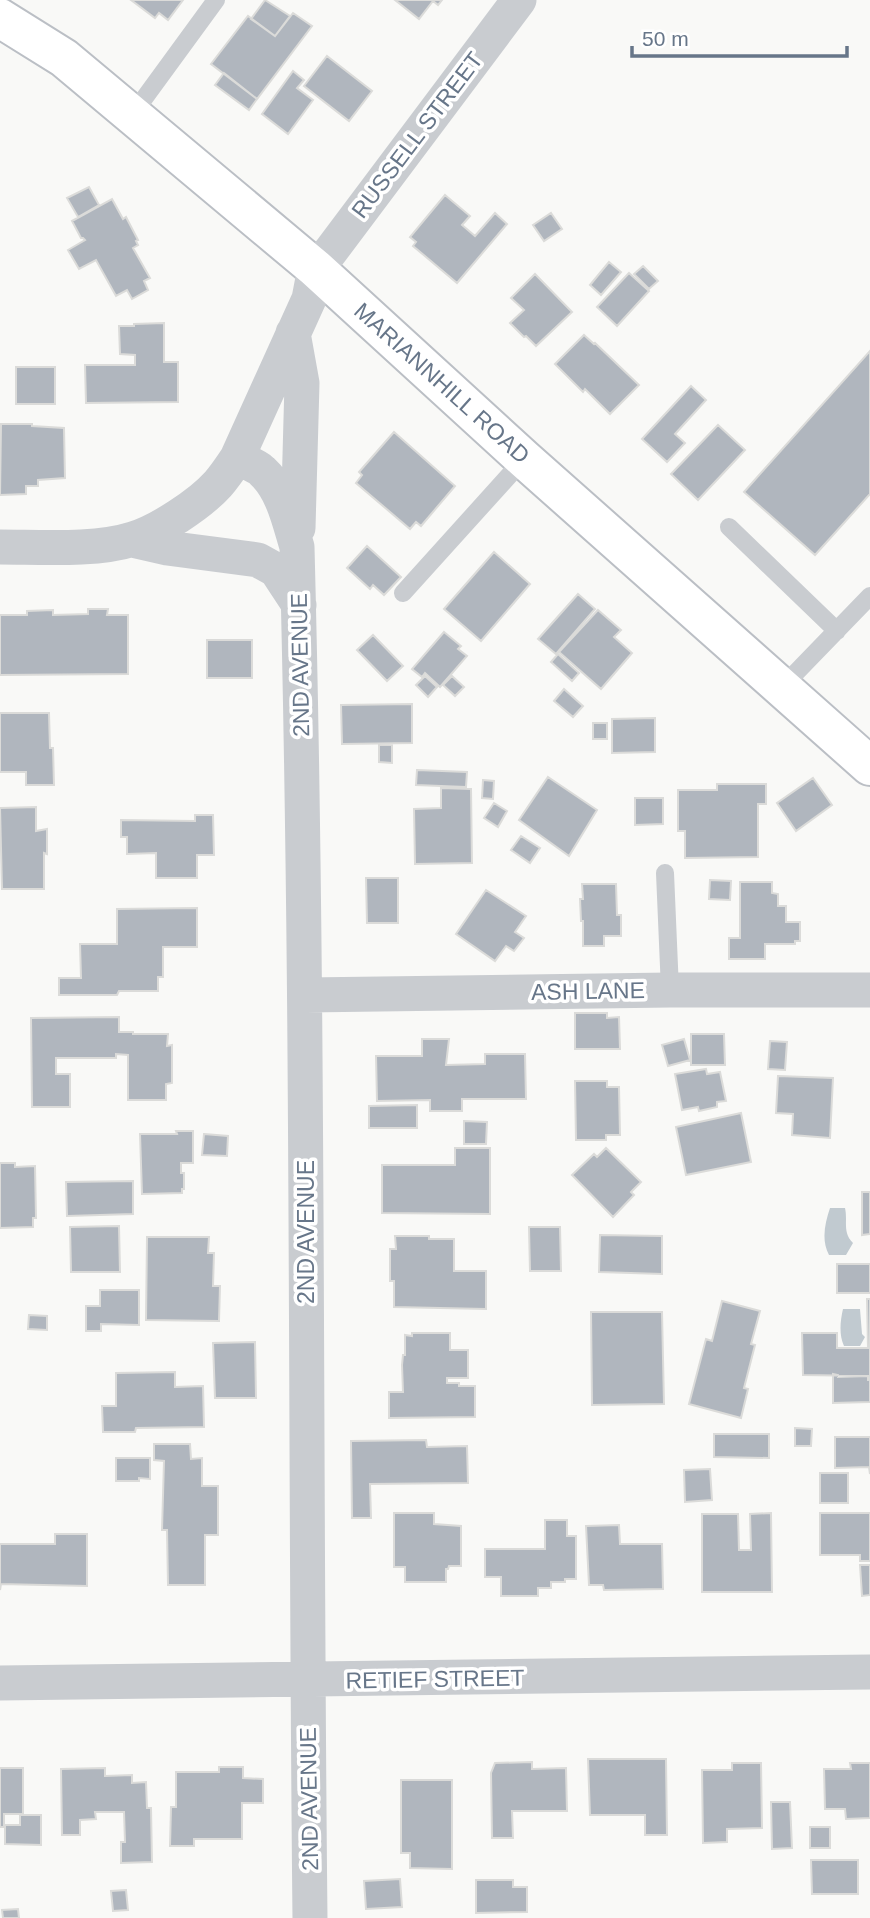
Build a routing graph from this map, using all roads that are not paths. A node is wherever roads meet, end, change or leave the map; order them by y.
1 (216, 0) edge
2 (519, 0) edge
3 (0, 18) edge
4 (132, 115) junction
5 (315, 268) junction
6 (293, 333) junction
7 (237, 458) junction
8 (524, 459) junction
9 (729, 527) dead end
10 (132, 540) junction
11 (0, 547) edge
12 (297, 547) junction
13 (403, 593) dead end
14 (870, 596) edge
15 (299, 605) junction
16 (837, 631) junction
17 (782, 687) junction
18 (870, 766) edge
19 (665, 873) dead end
20 (670, 990) junction
21 (870, 990) edge
22 (306, 995) junction
23 (870, 1672) edge
24 (307, 1680) junction
25 (0, 1683) edge
26 (310, 1918) edge

1 - 4 lane
2 - 5 street, RUSSELL STREET
3 - 4 street, MARIANNHILL ROAD
4 - 5 street, MARIANNHILL ROAD
5 - 6 street
5 - 8 street, MARIANNHILL ROAD
6 - 7 street
6 - 12 street, 2ND AVENUE
7 - 10 street
7 - 12 street, 2ND AVENUE
8 - 13 lane
8 - 17 street, MARIANNHILL ROAD
9 - 16 lane
10 - 11 street
10 - 15 street
12 - 15 street, 2ND AVENUE
14 - 16 lane
15 - 22 street, 2ND AVENUE
16 - 17 lane
17 - 18 street, MARIANNHILL ROAD
19 - 20 lane
20 - 21 street, ASH LANE
20 - 22 street, ASH LANE
22 - 24 street, 2ND AVENUE
23 - 24 street, RETIEF STREET
24 - 25 street, RETIEF STREET
24 - 26 street, 2ND AVENUE

